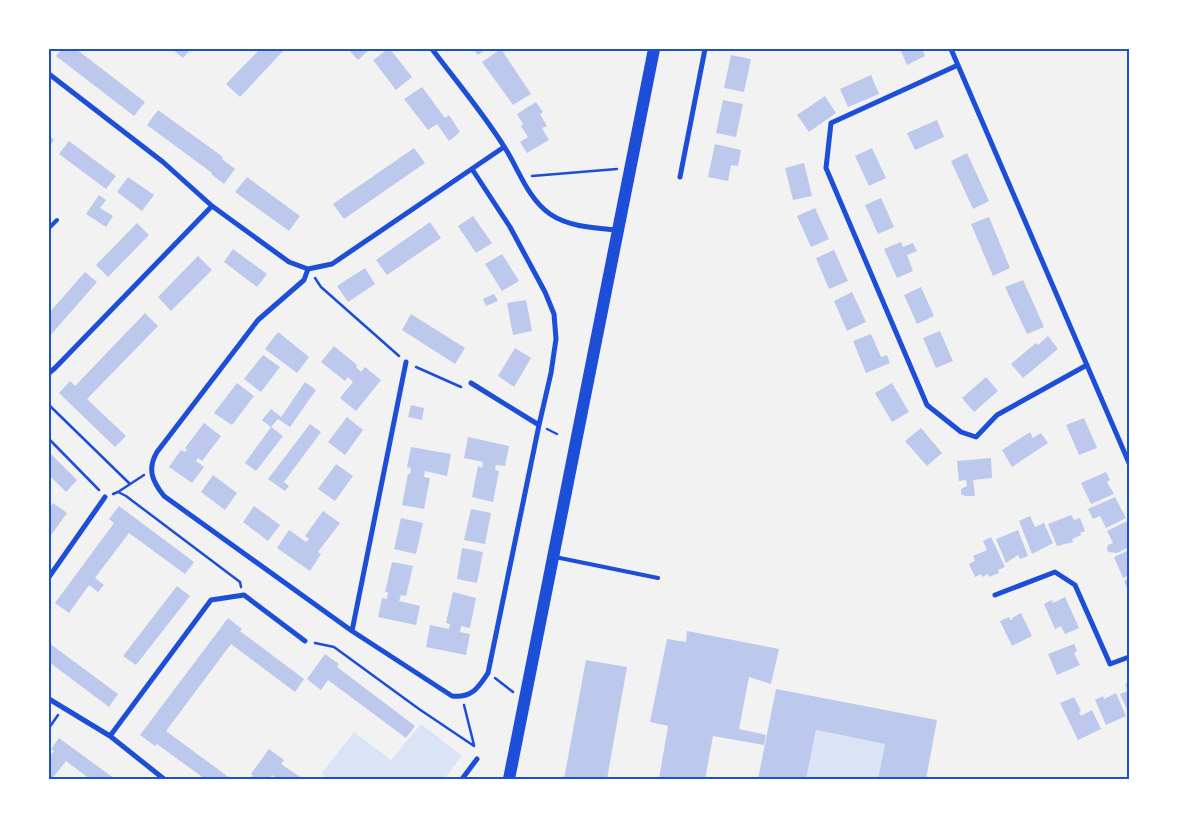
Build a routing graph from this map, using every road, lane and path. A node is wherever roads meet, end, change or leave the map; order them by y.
1 (432, 49) edge
2 (654, 49) edge
3 (705, 49) edge
4 (951, 49) edge
5 (958, 65) junction
6 (49, 74) edge
7 (504, 147) junction
8 (629, 168) junction
9 (472, 169) junction
10 (680, 176) dead end
11 (521, 177) junction
12 (212, 206) junction
13 (56, 220) dead end
14 (49, 228) edge
15 (617, 230) junction
16 (308, 269) junction
17 (406, 362) junction
18 (1087, 365) junction
19 (49, 372) edge
20 (471, 382) joint
21 (49, 405) edge
22 (539, 425) junction
23 (49, 439) edge
24 (1129, 463) edge
25 (150, 470) junction
26 (130, 484) junction
27 (118, 492) junction
28 (105, 496) junction
29 (554, 556) junction
30 (49, 577) edge
31 (658, 578) dead end
32 (995, 594) dead end
33 (244, 595) junction
34 (352, 631) junction
35 (305, 641) joint
36 (1129, 657) edge
37 (488, 673) junction
38 (526, 695) junction
39 (462, 697) junction
40 (49, 699) edge
41 (63, 708) junction
42 (49, 728) edge
43 (110, 736) junction
44 (477, 759) dead end
45 (164, 779) edge
46 (462, 779) edge
47 (509, 779) edge

1 - 7 street
2 - 8 main road
3 - 10 street
4 - 5 street
5 - 18 street
5 - 18 street
6 - 12 street
7 - 9 street
7 - 11 street
8 - 11 path
8 - 15 main road
9 - 16 street
9 - 22 street
11 - 15 street
12 - 16 street
12 - 19 street
13 - 14 lane
15 - 29 main road
16 - 17 path
16 - 25 street
17 - 20 path
17 - 34 street
18 - 24 street
20 - 22 street
21 - 26 path
22 - 37 street
23 - 28 path
25 - 26 path
25 - 34 street
26 - 27 path
27 - 28 path
27 - 33 path
28 - 30 street
29 - 31 lane
29 - 38 main road
32 - 36 street
33 - 35 street
33 - 43 street
34 - 39 street
35 - 39 path
37 - 38 path
37 - 39 street
38 - 47 main road
40 - 41 street
41 - 42 path
41 - 43 street
43 - 45 street
44 - 46 street

